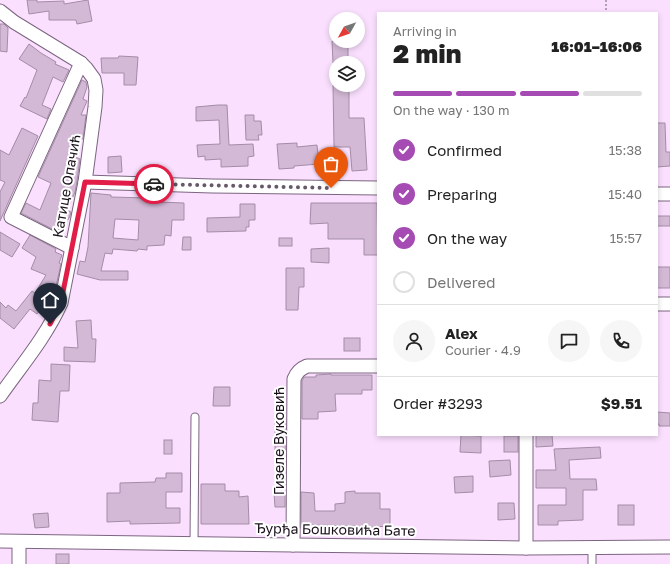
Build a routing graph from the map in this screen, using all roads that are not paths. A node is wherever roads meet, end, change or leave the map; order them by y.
1 (0, 11) edge
2 (81, 63) junction
3 (85, 182) junction
4 (377, 188) edge
5 (658, 194) edge
6 (670, 194) edge
7 (72, 248) junction
8 (658, 304) edge
9 (670, 304) edge
10 (377, 366) edge
11 (0, 396) edge
12 (195, 417) dead end
13 (526, 436) edge
14 (0, 541) edge
15 (19, 542) junction
16 (194, 544) junction
17 (293, 545) junction
18 (670, 547) edge
19 (526, 548) junction
20 (592, 548) junction
21 (18, 564) edge
22 (592, 564) edge

1 - 2 street, Катице Опачић
2 - 3 street, Катице Опачић
2 - 7 street
3 - 4 street
3 - 7 street, Катице Опачић
5 - 6 street
7 - 11 street, Катице Опачић
8 - 9 street
10 - 17 street, Гизеле Вуковић
12 - 16 lane
13 - 19 street
14 - 15 street, Ђурђа Бошковића Бате
15 - 16 street, Ђурђа Бошковића Бате
15 - 21 street
16 - 17 street, Ђурђа Бошковића Бате
17 - 19 street, Ђурђа Бошковића Бате
18 - 20 street, Ђурђа Бошковића Бате
19 - 20 street, Ђурђа Бошковића Бате
20 - 22 lane

